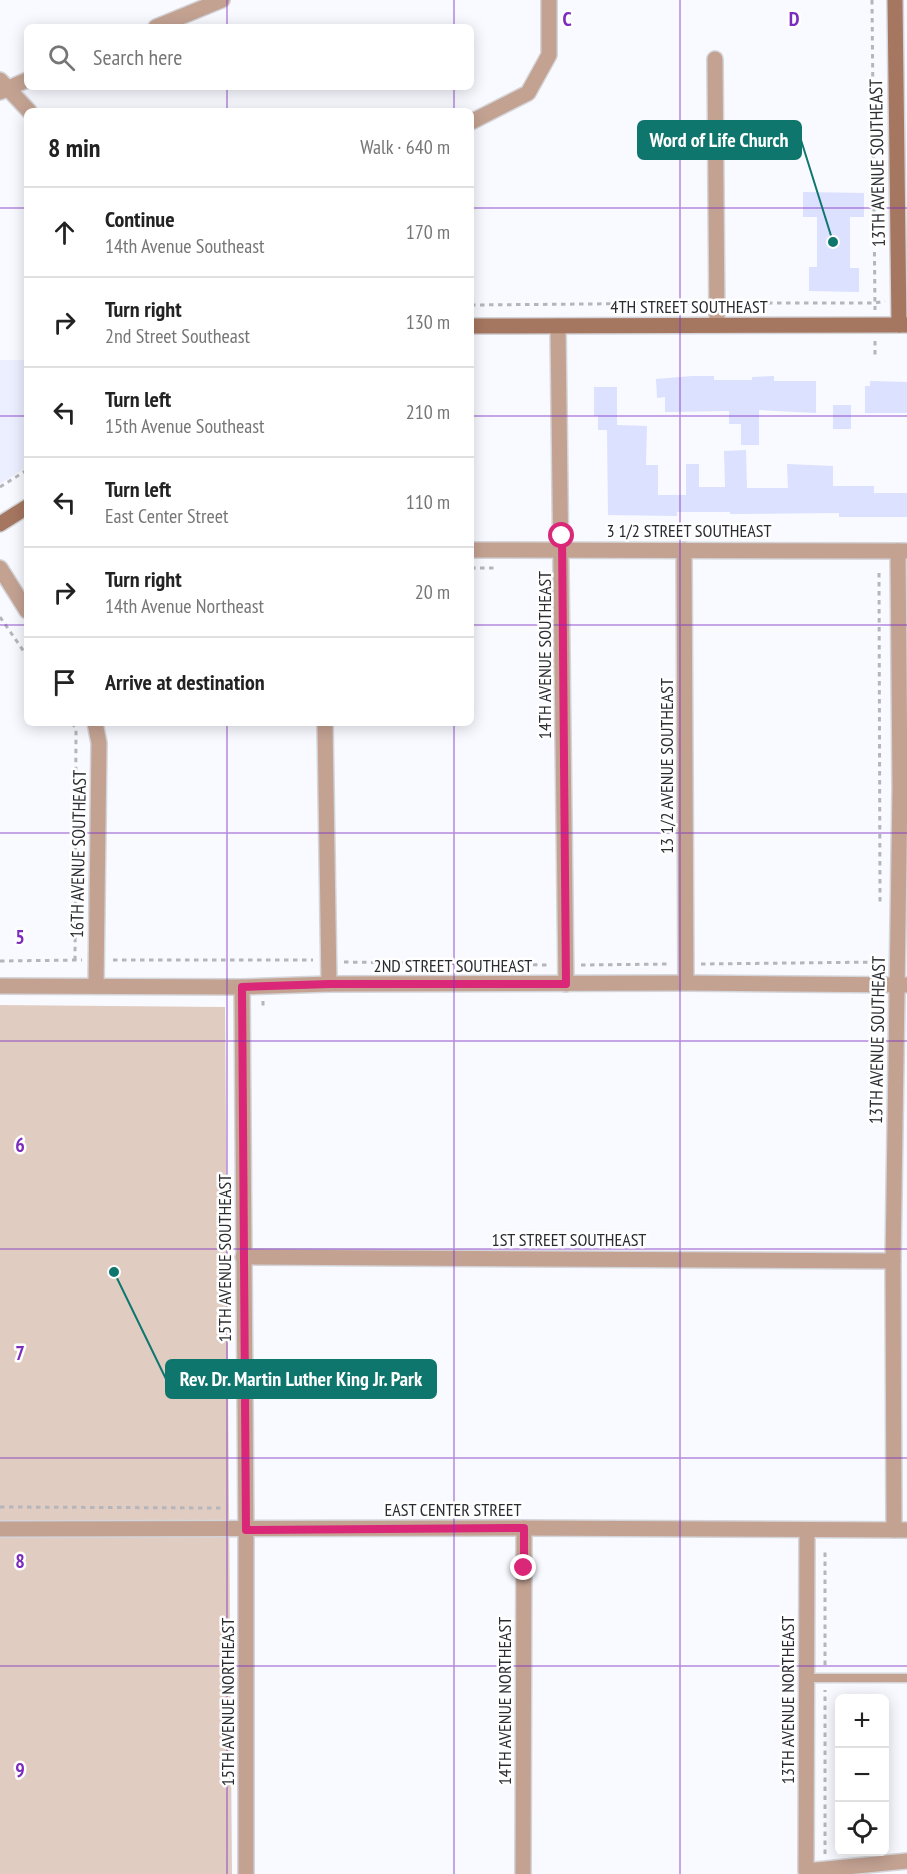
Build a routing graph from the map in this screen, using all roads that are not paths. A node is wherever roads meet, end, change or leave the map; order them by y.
1 (222, 0) edge
2 (549, 0) edge
3 (895, 0) edge
4 (163, 24) edge
5 (715, 59) dead end
6 (24, 81) edge
7 (2, 87) edge
8 (26, 108) edge
9 (474, 120) edge
10 (717, 325) junction
11 (903, 325) edge
12 (474, 326) edge
13 (558, 326) junction
14 (24, 509) edge
15 (0, 524) edge
16 (474, 550) edge
17 (562, 550) junction
18 (684, 550) junction
19 (903, 551) edge
20 (0, 568) edge
21 (24, 606) edge
22 (95, 726) edge
23 (325, 726) edge
24 (904, 789) edge
25 (686, 983) junction
26 (329, 984) junction
27 (566, 984) junction
28 (902, 985) edge
29 (0, 986) edge
30 (96, 986) junction
31 (242, 987) junction
32 (243, 1257) junction
33 (894, 1261) junction
34 (524, 1528) junction
35 (0, 1529) edge
36 (246, 1530) junction
37 (807, 1530) junction
38 (900, 1530) edge
39 (807, 1678) junction
40 (907, 1678) edge
41 (907, 1861) edge
42 (246, 1874) edge
43 (522, 1874) edge

1 - 4 street
2 - 9 street
3 - 11 main road, 13TH AVENUE SOUTHEAST
5 - 10 street
6 - 7 street
7 - 8 street
10 - 11 main road, 4TH STREET SOUTHEAST
10 - 13 main road, 4TH STREET SOUTHEAST
12 - 13 main road, 4TH STREET SOUTHEAST
13 - 17 street, 14TH AVENUE SOUTHEAST
14 - 15 main road
16 - 17 street, 3 1/2 STREET SOUTHEAST
17 - 18 street, 3 1/2 STREET SOUTHEAST
17 - 27 street, 14TH AVENUE SOUTHEAST
18 - 19 street, 3 1/2 STREET SOUTHEAST
18 - 25 street, 13 1/2 AVENUE SOUTHEAST
19 - 24 street, 13TH AVENUE SOUTHEAST
20 - 21 street
22 - 30 street, 16TH AVENUE SOUTHEAST
23 - 26 street
24 - 28 street, 13TH AVENUE SOUTHEAST
25 - 27 street, 2ND STREET SOUTHEAST
25 - 28 street, 2ND STREET SOUTHEAST
26 - 27 street, 2ND STREET SOUTHEAST
26 - 31 street, 2ND STREET SOUTHEAST
28 - 33 street, 13TH AVENUE SOUTHEAST
29 - 30 street, 2ND STREET SOUTHEAST
30 - 31 street, 2ND STREET SOUTHEAST
31 - 32 street, 15TH AVENUE SOUTHEAST
32 - 33 street, 1ST STREET SOUTHEAST
32 - 36 street, 15TH AVENUE SOUTHEAST
33 - 38 street, 13TH AVENUE SOUTHEAST
34 - 36 street, EAST CENTER STREET
34 - 37 street, EAST CENTER STREET
34 - 43 street, 14TH AVENUE NORTHEAST
35 - 36 street, EAST CENTER STREET
36 - 42 street, 15TH AVENUE NORTHEAST
37 - 38 street, EAST CENTER STREET
37 - 39 street, 13TH AVENUE NORTHEAST
39 - 40 lane
39 - 41 street, 13TH AVENUE NORTHEAST

